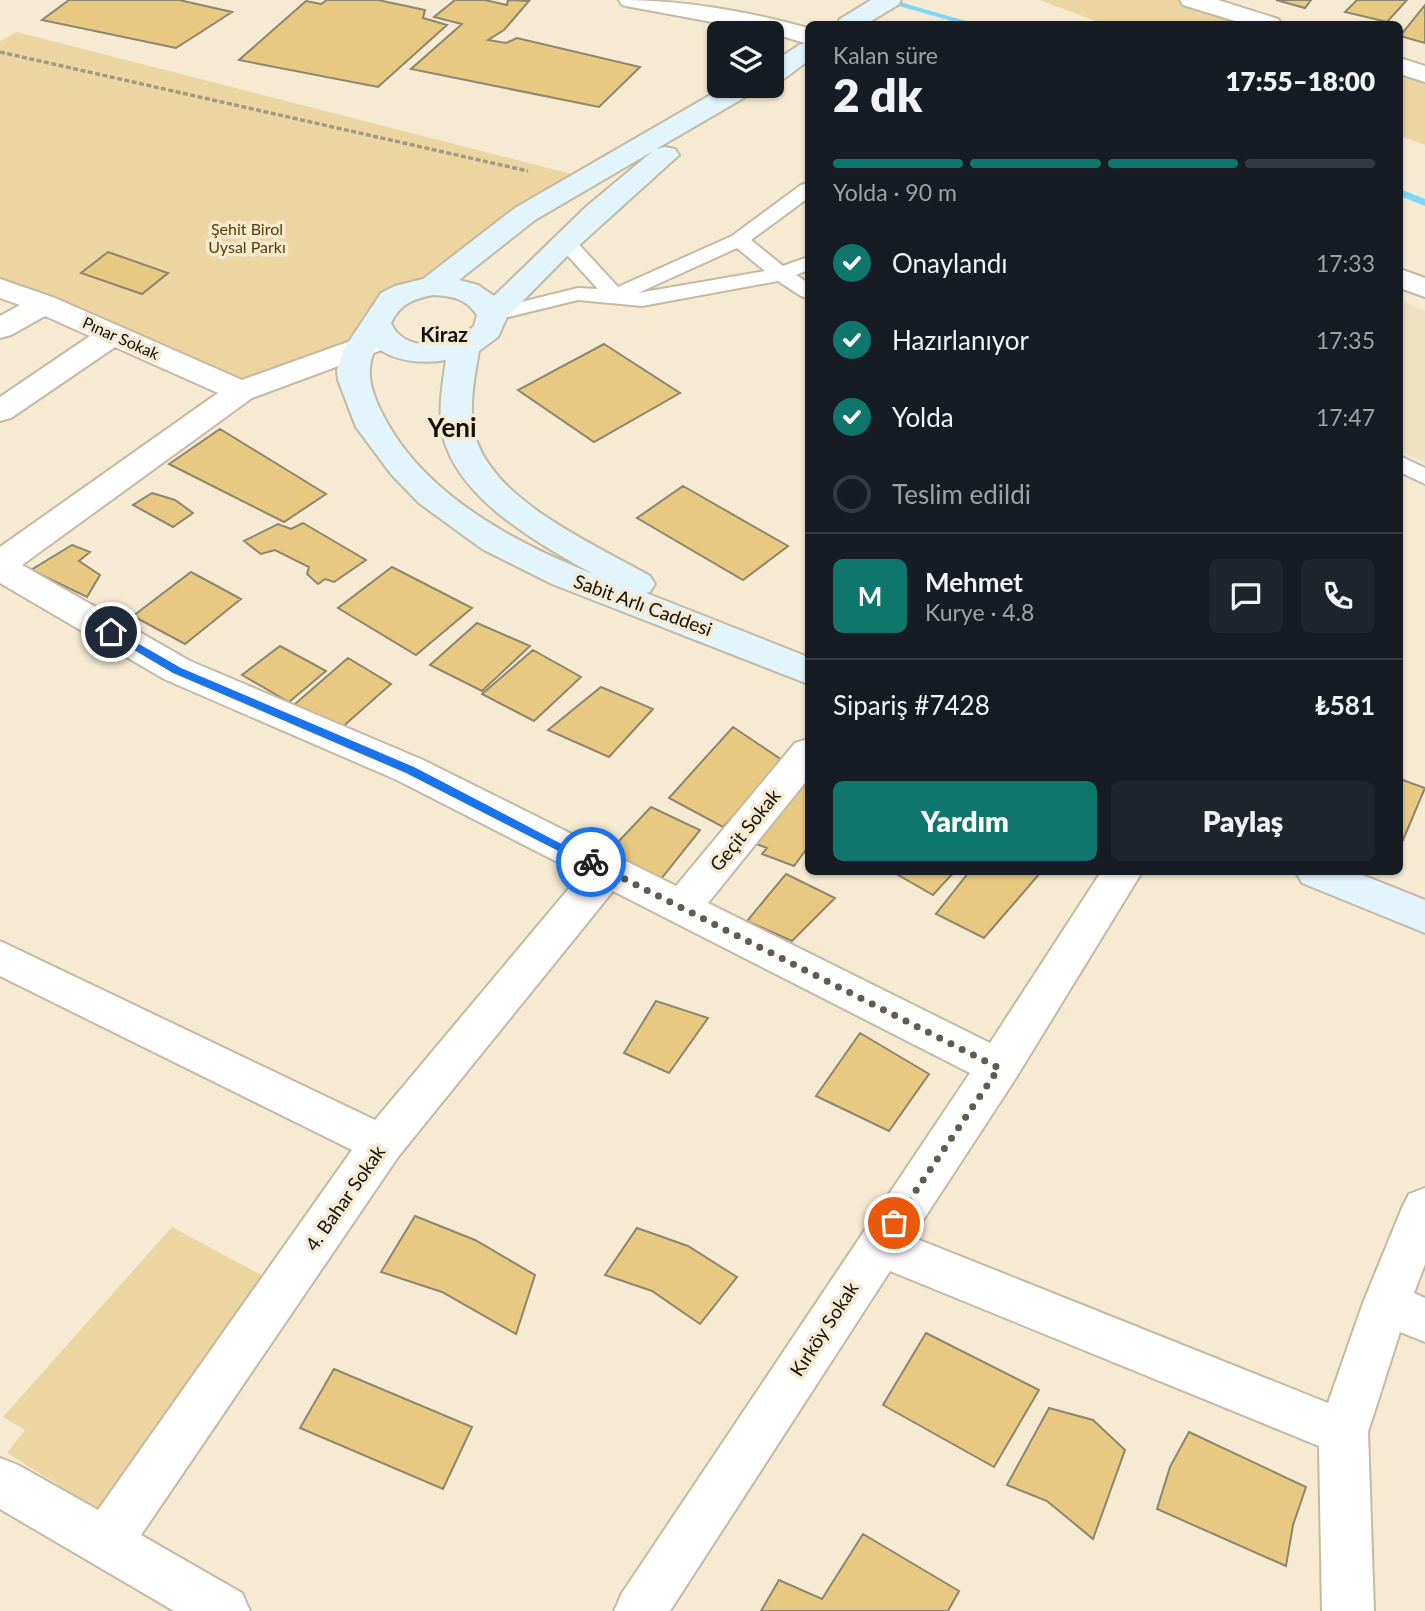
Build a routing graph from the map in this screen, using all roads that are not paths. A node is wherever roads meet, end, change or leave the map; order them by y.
1 (631, 0) edge
2 (889, 0) edge
3 (1207, 2) edge
4 (854, 21) edge
5 (1261, 21) edge
6 (805, 35) edge
7 (805, 51) edge
8 (784, 65) edge
9 (1403, 67) edge
10 (1425, 74) edge
11 (724, 98) edge
12 (740, 98) edge
13 (805, 191) edge
14 (739, 240) junction
15 (565, 241) junction
16 (805, 264) edge
17 (781, 274) junction
18 (1403, 279) edge
19 (433, 286) junction
20 (0, 288) edge
21 (1425, 288) edge
22 (805, 290) edge
23 (615, 296) junction
24 (44, 304) junction
25 (492, 315) junction
26 (0, 329) edge
27 (113, 334) junction
28 (372, 337) junction
29 (464, 347) junction
30 (242, 391) junction
31 (0, 411) edge
32 (1403, 465) edge
33 (1425, 478) edge
34 (0, 566) edge
35 (731, 638) junction
36 (805, 670) edge
37 (805, 757) edge
38 (607, 870) junction
39 (1120, 875) edge
40 (1323, 875) edge
41 (681, 908) junction
42 (1425, 916) edge
43 (0, 957) edge
44 (999, 1068) junction
45 (382, 1144) junction
46 (1425, 1208) edge
47 (880, 1245) junction
48 (1406, 1311) edge
49 (1343, 1432) junction
50 (0, 1482) edge
51 (106, 1542) junction
52 (224, 1611) edge
53 (640, 1611) edge
54 (1348, 1611) edge

1 - 6 street
2 - 4 main road
3 - 5 street
7 - 8 main road
9 - 10 street
11 - 19 main road
12 - 15 main road
13 - 14 lane
14 - 17 lane
14 - 23 lane
15 - 23 lane
15 - 25 main road
16 - 17 lane
17 - 22 lane
17 - 23 lane
18 - 21 street
19 - 25 main road
19 - 28 main road
20 - 24 street, Pınar Sokak
23 - 25 lane
24 - 26 street
24 - 27 street, Pınar Sokak
25 - 29 main road
27 - 30 street, Pınar Sokak
27 - 31 street
28 - 29 main road
28 - 30 street
28 - 35 main road, Sabit Arlı Caddesi
29 - 35 main road, Sabit Arlı Caddesi
30 - 34 street
32 - 33 lane
34 - 38 street
35 - 36 main road
37 - 41 street, Geçit Sokak
38 - 41 street
38 - 45 street, 4. Bahar Sokak
39 - 44 street, Kırköy Sokak
40 - 42 main road
41 - 44 street
43 - 45 street
44 - 47 street, Kırköy Sokak
45 - 51 street, 4. Bahar Sokak
46 - 48 street
47 - 49 street
47 - 53 street, Kırköy Sokak
48 - 49 street
49 - 54 street
50 - 51 street
51 - 52 street

